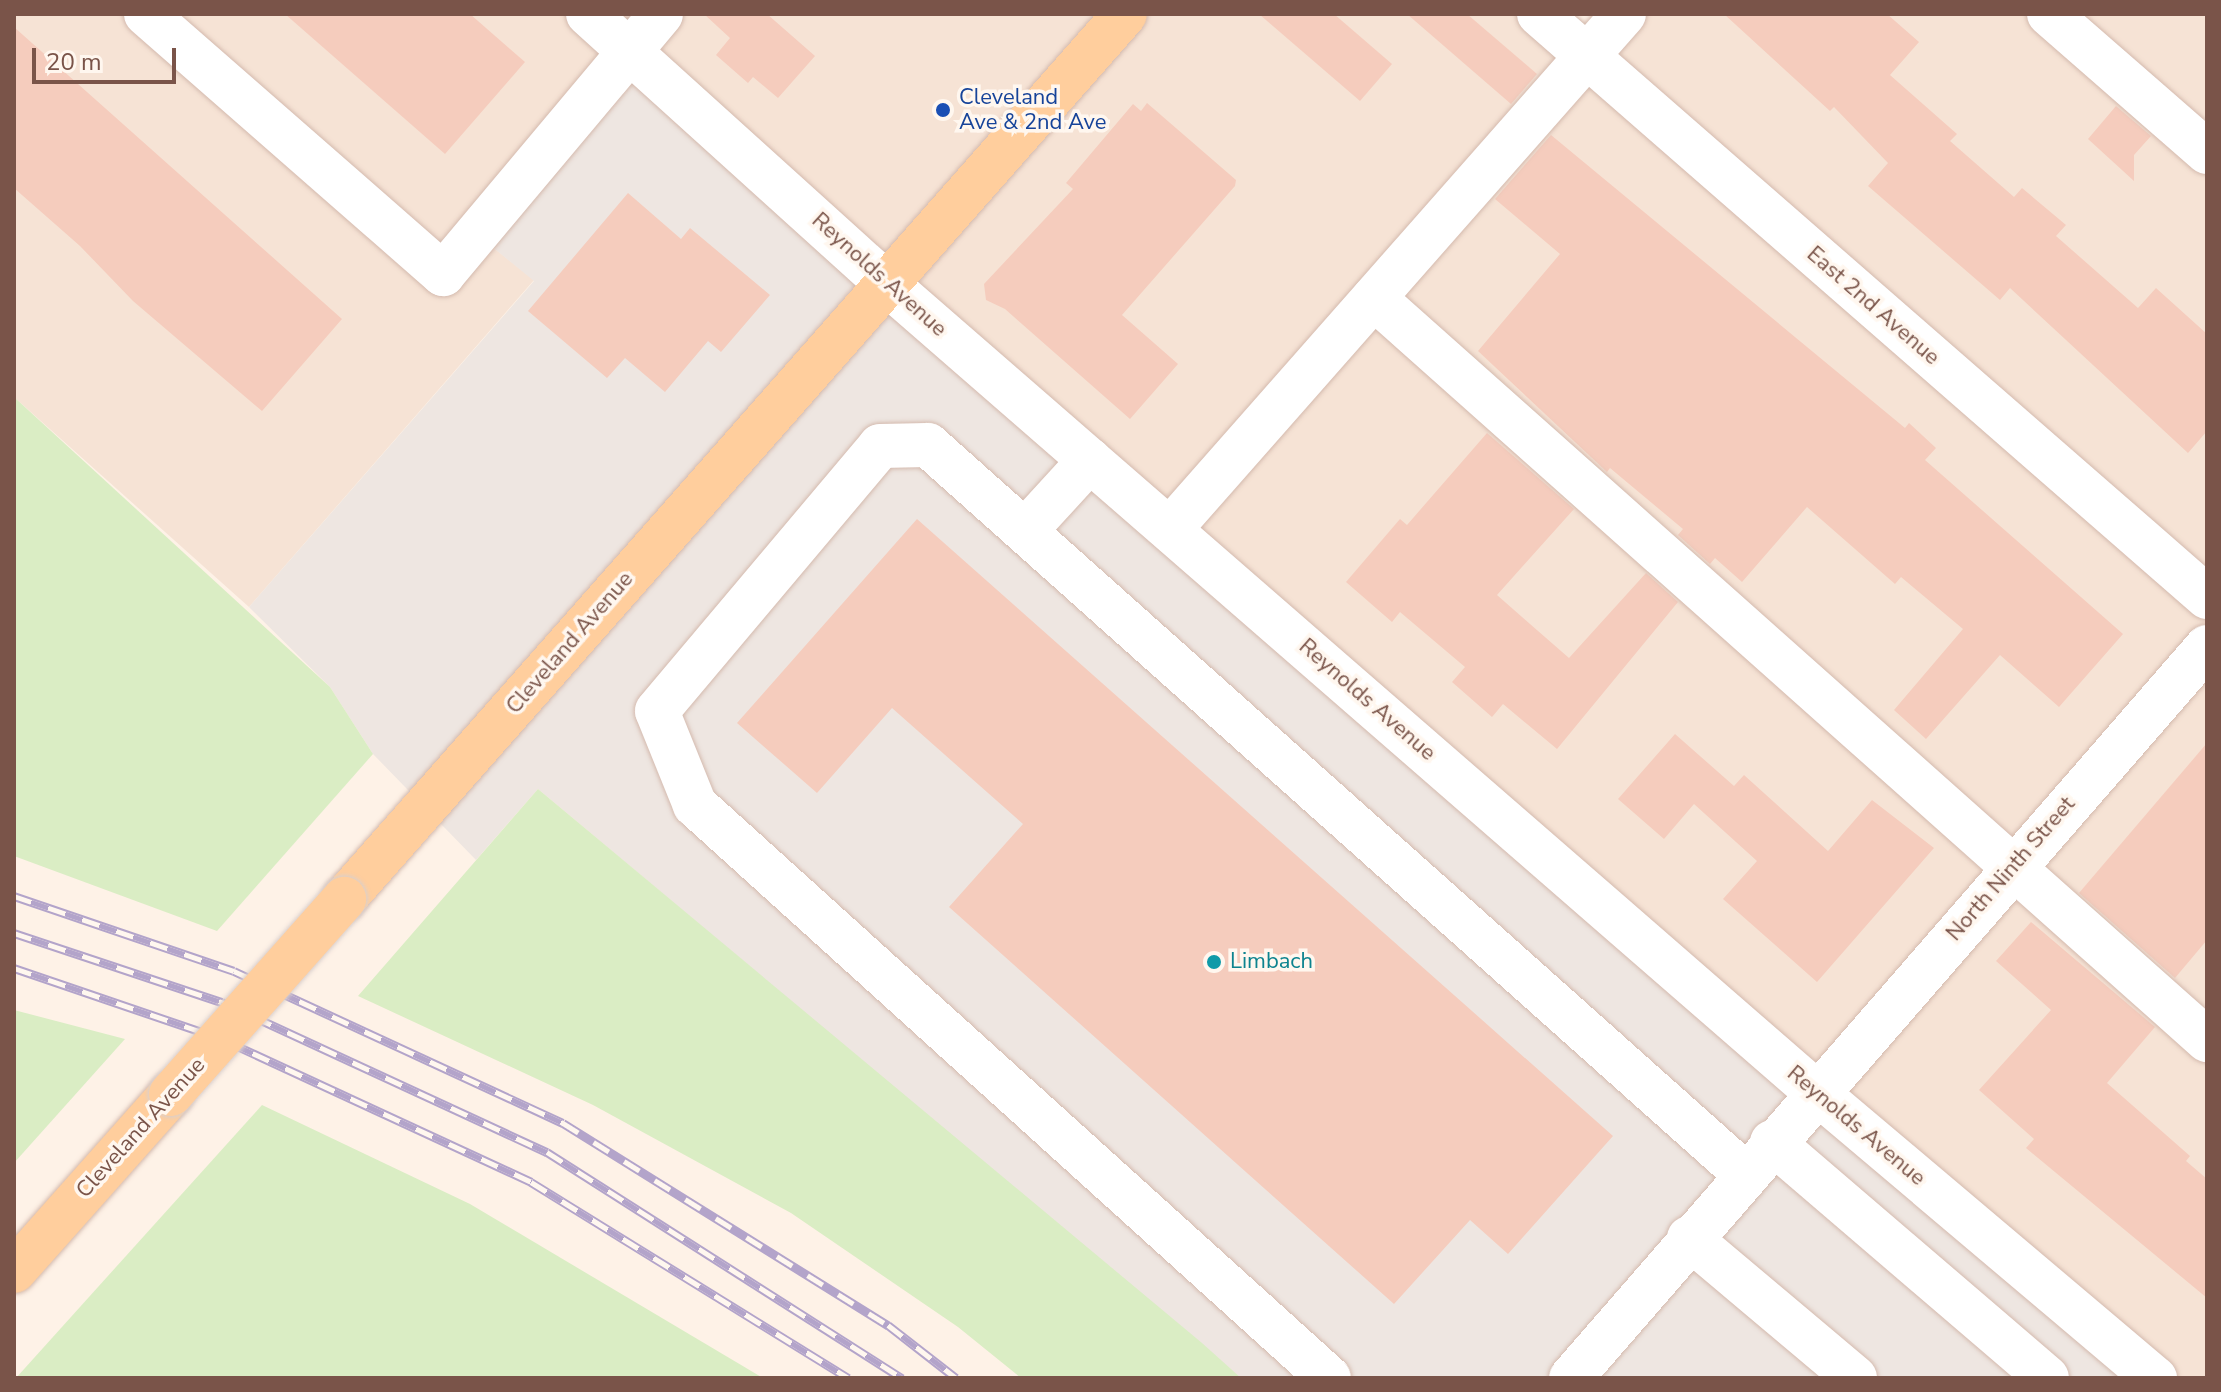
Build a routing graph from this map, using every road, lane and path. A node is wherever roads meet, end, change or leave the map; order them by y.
1 (146, 14) edge
2 (588, 14) edge
3 (661, 14) edge
4 (1125, 14) edge
5 (1539, 14) edge
6 (1624, 14) edge
7 (2049, 14) edge
8 (631, 50) junction
9 (1587, 56) junction
10 (2207, 152) edge
11 (887, 284) junction
12 (1374, 298) junction
13 (1090, 460) junction
14 (1171, 528) junction
15 (1025, 531) junction
16 (2207, 597) edge
17 (2207, 647) edge
18 (2012, 868) junction
19 (2207, 1040) edge
20 (1816, 1092) junction
21 (1758, 1158) junction
22 (1689, 1238) junction
23 (14, 1271) edge
24 (1329, 1378) edge
25 (1571, 1378) edge
26 (1855, 1378) edge
27 (2047, 1378) edge
28 (2155, 1378) edge

1 - 8 street
2 - 8 street, Reynolds Avenue
3 - 8 street
4 - 11 main road, Cleveland Avenue
5 - 9 street, East 2nd Avenue
6 - 9 street
7 - 10 street
8 - 11 street, Reynolds Avenue
9 - 12 street
9 - 16 street, East 2nd Avenue
11 - 13 street, Reynolds Avenue
11 - 23 main road, Cleveland Avenue, bridge
12 - 14 street
12 - 18 street
13 - 14 street, Reynolds Avenue
13 - 15 street
14 - 20 street, Reynolds Avenue
15 - 21 street
15 - 24 street
17 - 18 street, North Ninth Street
18 - 19 street
18 - 20 street, North Ninth Street
20 - 21 street, North Ninth Street
20 - 28 street, Reynolds Avenue
21 - 22 street, North Ninth Street
21 - 27 street
22 - 25 street, North Ninth Street
22 - 26 street

